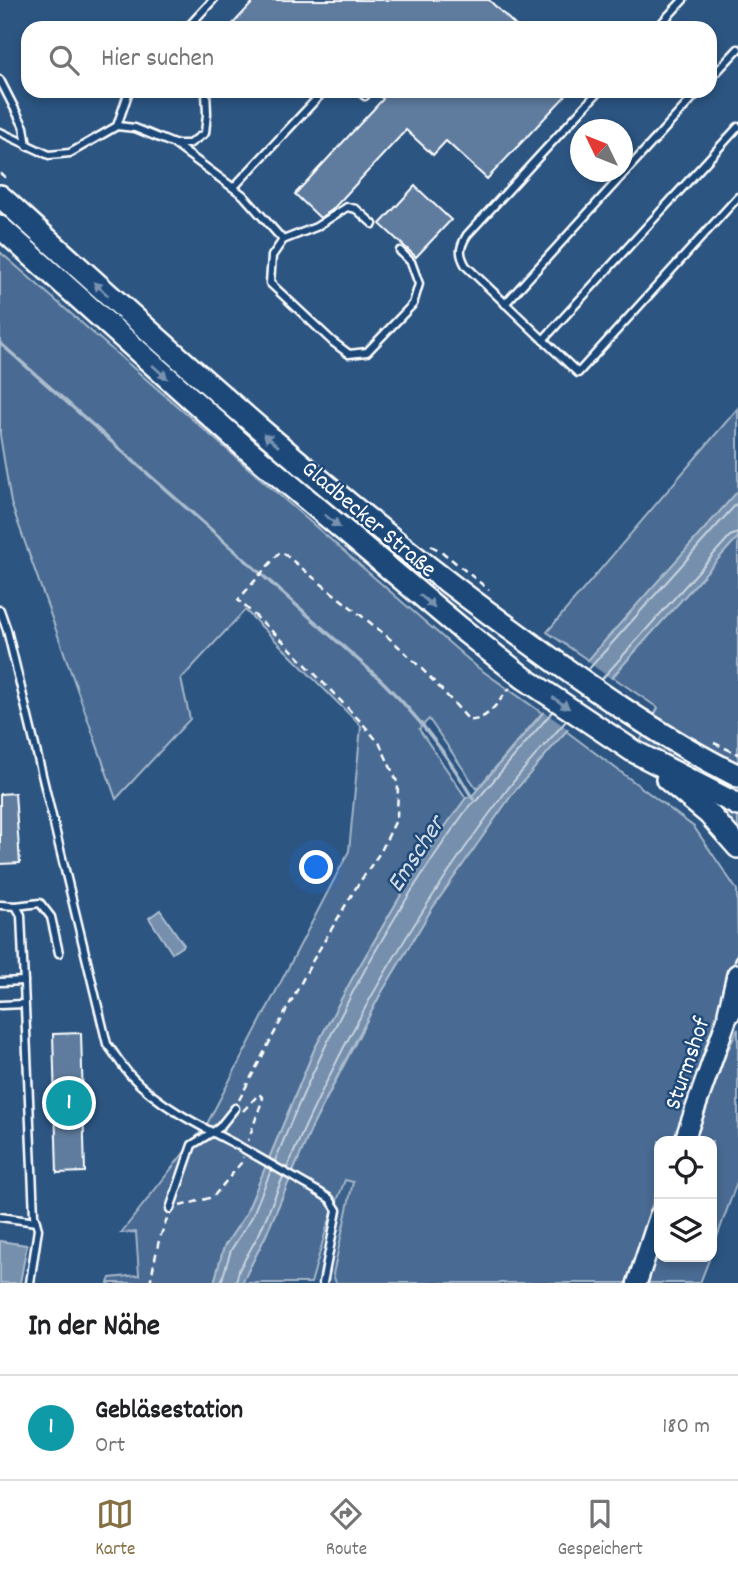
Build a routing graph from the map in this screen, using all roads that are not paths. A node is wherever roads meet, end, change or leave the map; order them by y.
1 (213, 0) edge
2 (683, 0) edge
3 (194, 21) edge
4 (664, 21) edge
5 (738, 48) edge
6 (717, 71) edge
7 (0, 80) edge
8 (127, 98) edge
9 (206, 98) edge
10 (317, 98) edge
11 (593, 98) edge
12 (693, 98) edge
13 (117, 126) junction
14 (738, 127) edge
15 (0, 132) edge
16 (174, 144) junction
17 (27, 146) junction
18 (234, 187) junction
19 (5, 190) edge
20 (738, 197) edge
21 (373, 224) dead end
22 (0, 227) edge
23 (283, 240) junction
24 (400, 251) dead end
25 (505, 304) junction
26 (543, 340) junction
27 (0, 610) edge
28 (622, 707) junction
29 (633, 751) junction
30 (738, 761) edge
31 (738, 776) edge
32 (738, 805) edge
33 (738, 847) edge
34 (0, 905) edge
35 (16, 906) junction
36 (59, 953) dead end
37 (738, 975) edge
38 (24, 981) junction
39 (0, 982) edge
40 (24, 1003) junction
41 (0, 1005) edge
42 (734, 1008) edge
43 (235, 1108) road end
44 (213, 1132) junction
45 (686, 1136) edge
46 (170, 1209) road end
47 (0, 1217) edge
48 (36, 1222) junction
49 (654, 1231) edge
50 (30, 1283) edge
51 (323, 1283) edge
52 (637, 1283) edge

1 - 3 lane
2 - 4 lane
5 - 6 lane
7 - 17 lane
8 - 13 lane
9 - 16 lane
10 - 18 lane
11 - 25 lane
12 - 25 lane
13 - 16 lane
13 - 17 lane
14 - 26 lane
15 - 17 lane
16 - 18 lane
18 - 23 lane
28 -> 19 highway, Gladbecker Straße
20 - 26 lane
21 - 23 lane
22 -> 29 highway, Gladbecker Straße
23 - 24 lane
25 - 26 lane
27 - 44 lane
28 - 30 highway
28 - 31 highway, Gladbecker Straße
29 - 32 highway, Gladbecker Straße
29 - 33 highway
34 - 35 lane
35 - 36 lane
35 - 38 lane
37 - 42 highway
38 - 39 lane
38 - 40 lane
40 - 41 lane
40 - 48 lane
42 - 45 street, Sturmshof
43 - 44 lane
44 - 46 lane
44 - 51 lane, bridge
47 - 48 lane
48 - 50 lane
49 - 52 street

